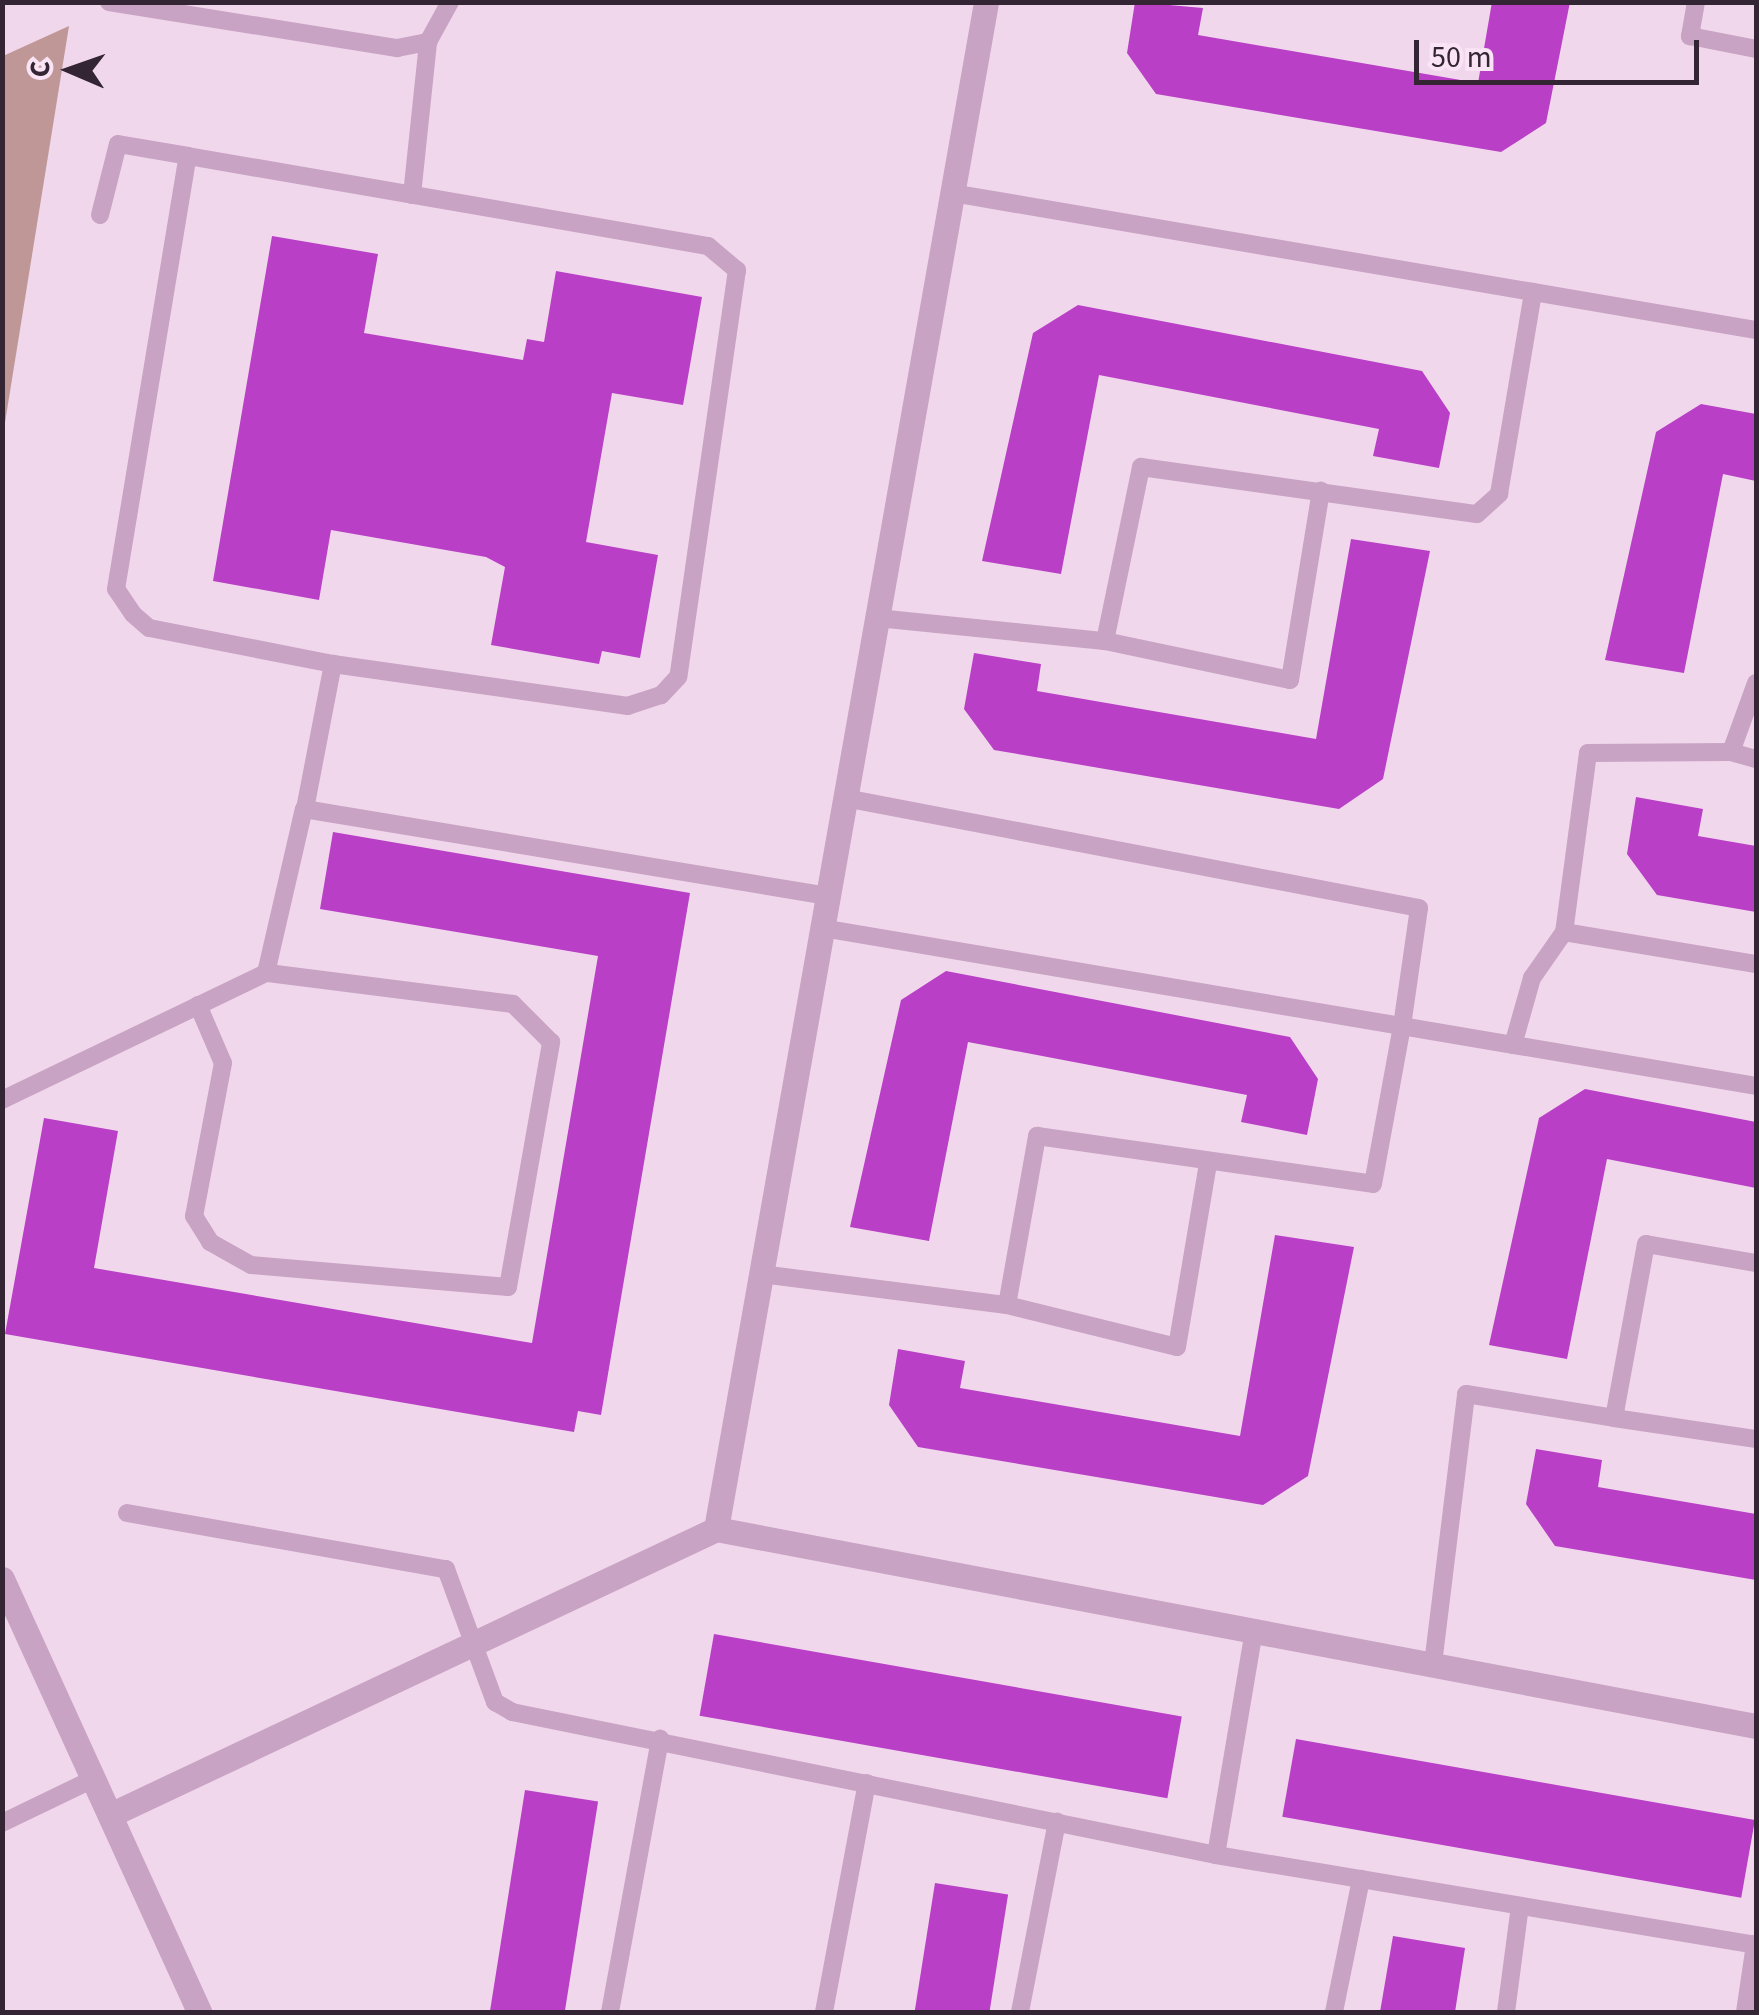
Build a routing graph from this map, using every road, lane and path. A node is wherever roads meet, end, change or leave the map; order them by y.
1 (109, 2) edge
2 (450, 2) edge
3 (986, 2) edge
4 (1696, 2) edge
5 (428, 42) junction
6 (1756, 49) edge
7 (188, 156) junction
8 (952, 194) junction
9 (412, 196) junction
10 (100, 216) dead end
11 (1533, 292) junction
12 (1756, 330) edge
13 (1321, 491) junction
14 (877, 618) junction
15 (1106, 641) junction
16 (333, 664) junction
17 (1756, 683) edge
18 (1731, 752) junction
19 (1756, 759) edge
20 (845, 798) junction
21 (305, 808) junction
22 (828, 896) junction
23 (822, 928) junction
24 (1564, 932) junction
25 (1756, 964) edge
26 (266, 973) junction
27 (198, 1005) junction
28 (1402, 1026) junction
29 (1514, 1045) junction
30 (1756, 1086) edge
31 (2, 1100) edge
32 (1208, 1164) junction
33 (1756, 1263) edge
34 (761, 1274) junction
35 (1006, 1306) junction
36 (1614, 1418) junction
37 (1756, 1439) edge
38 (127, 1512) dead end
39 (716, 1529) junction
40 (2, 1580) edge
41 (1254, 1630) junction
42 (470, 1639) junction
43 (1433, 1664) junction
44 (1756, 1726) edge
45 (660, 1739) junction
46 (93, 1779) junction
47 (867, 1783) junction
48 (110, 1815) junction
49 (1057, 1822) junction
50 (2, 1823) edge
51 (1216, 1856) junction
52 (1361, 1879) junction
53 (1520, 1906) junction
54 (1756, 1945) edge
55 (199, 2012) edge
56 (610, 2012) edge
57 (824, 2012) edge
58 (1020, 2012) edge
59 (1334, 2012) edge
60 (1506, 2012) edge
61 (1745, 2012) edge

1 - 5 lane
2 - 5 lane
3 - 8 street
4 - 6 lane
5 - 9 lane
7 - 9 lane
7 - 10 lane
7 - 16 lane
8 - 11 lane
8 - 14 street
9 - 16 lane
11 - 12 lane
11 - 13 lane
13 - 15 lane
13 - 15 lane
14 - 15 lane
14 - 20 street
16 - 21 lane
17 - 18 lane
18 - 19 lane
18 - 24 lane
20 - 22 street
20 - 28 lane
21 - 22 lane
21 - 26 lane
22 - 23 street
23 - 28 lane
23 - 34 street
24 - 25 lane
24 - 29 lane
26 - 27 lane
26 - 27 lane
27 - 31 lane
28 - 29 lane
28 - 32 lane
29 - 30 lane
32 - 35 lane
32 - 35 lane
33 - 36 lane
34 - 35 lane
34 - 39 street
36 - 37 lane
36 - 43 lane
38 - 42 lane
39 - 41 street
39 - 42 street
40 - 46 street
41 - 43 street
41 - 51 lane
42 - 45 lane
42 - 48 street
43 - 44 street
45 - 47 lane
45 - 56 lane
46 - 48 street
46 - 50 lane
47 - 49 lane
47 - 57 lane
48 - 55 street
49 - 51 lane
49 - 58 lane
51 - 52 lane
52 - 53 lane
52 - 59 lane
53 - 54 lane
53 - 60 lane
54 - 61 lane

